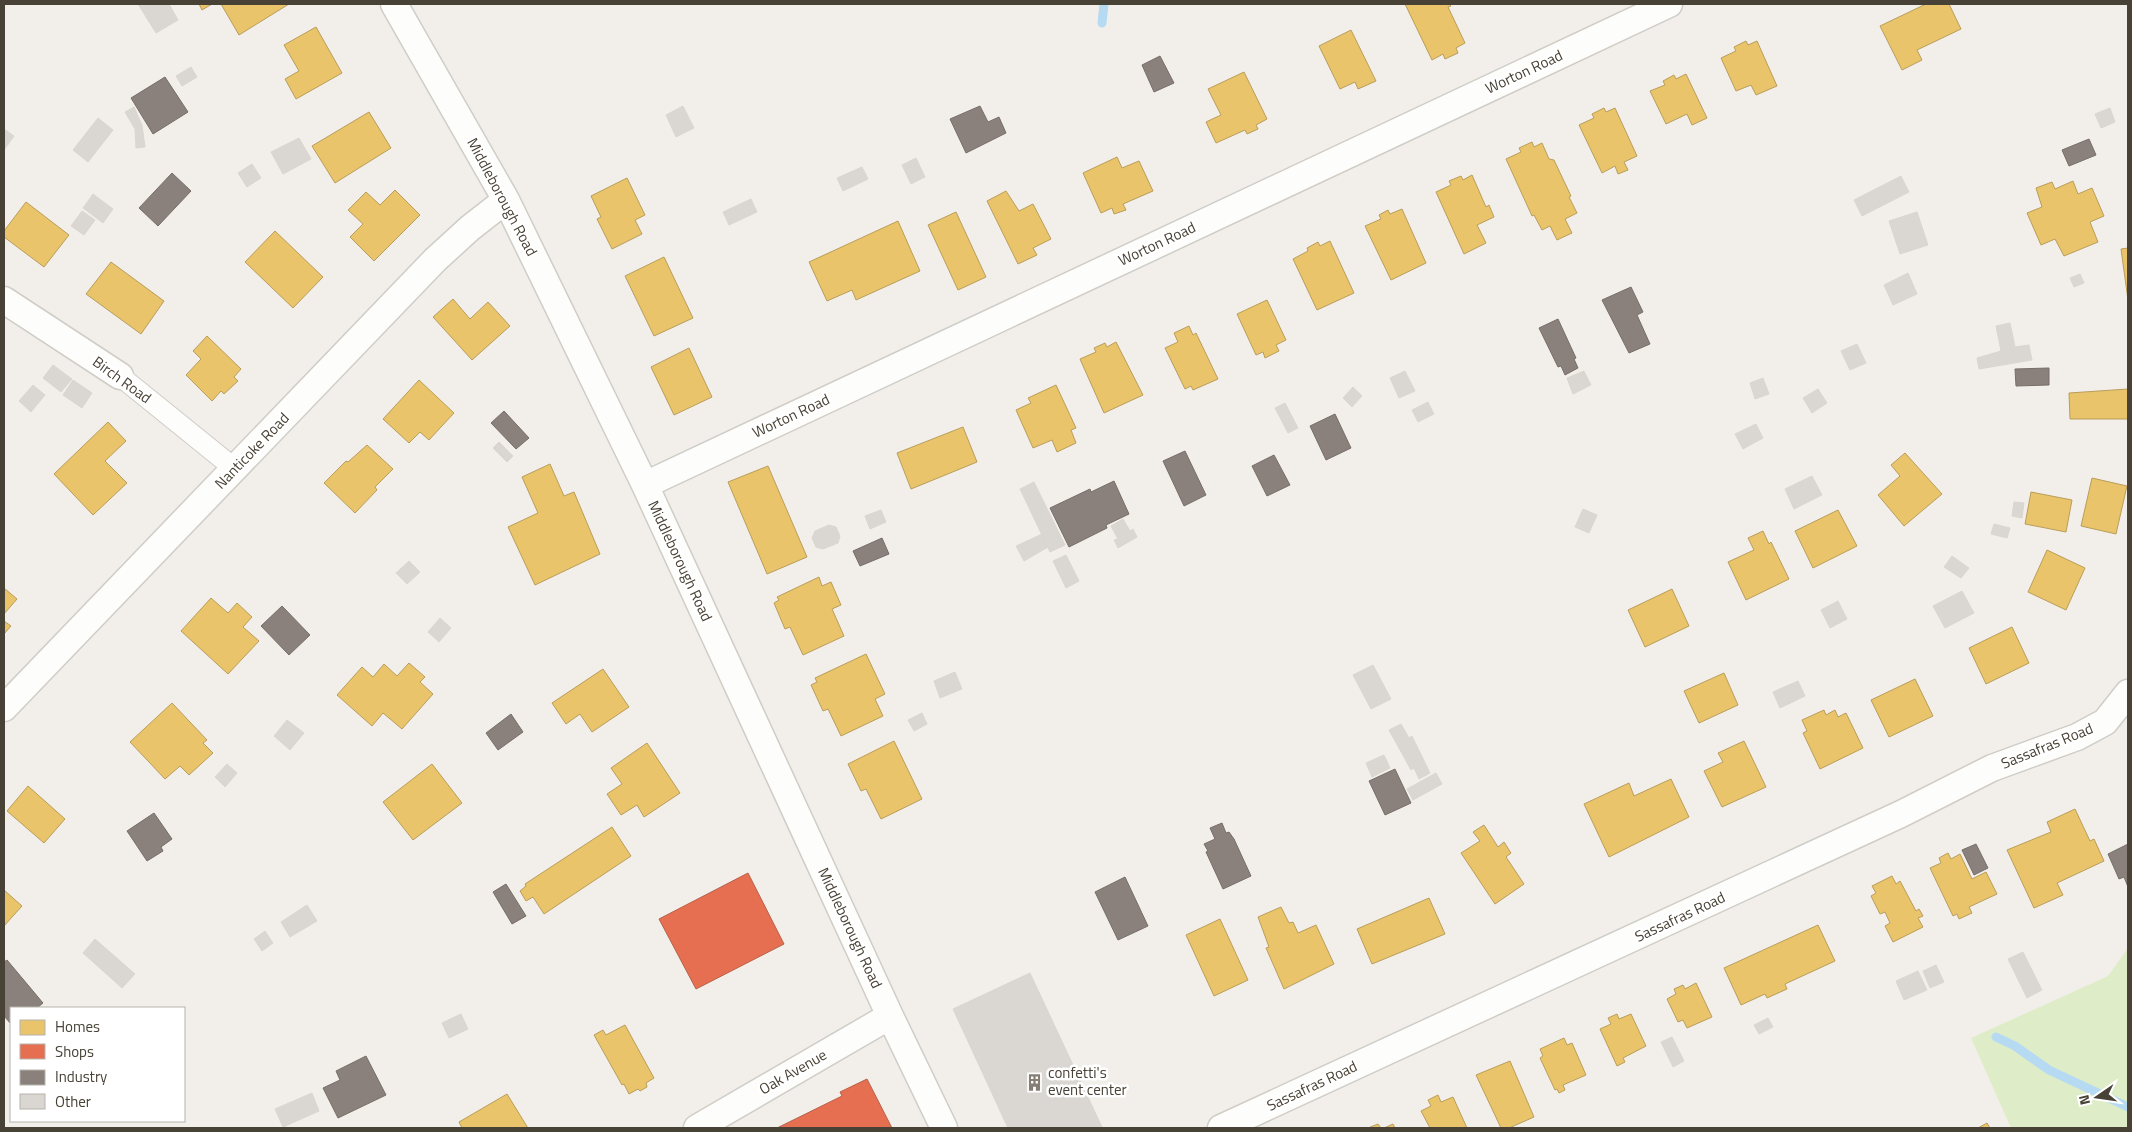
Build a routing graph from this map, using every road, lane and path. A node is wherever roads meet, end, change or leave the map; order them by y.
1 (394, 4) edge
2 (1669, 4) edge
3 (506, 200) junction
4 (4, 300) edge
5 (120, 376) joint
6 (235, 469) junction
7 (645, 485) junction
8 (2128, 693) edge
9 (4, 708) edge
10 (890, 1016) junction
11 (697, 1128) edge
12 (944, 1128) edge
13 (1221, 1128) edge

1 - 3 street, Middleborough Road
2 - 7 street, Worton Road
3 - 6 street, Nanticoke Road
3 - 7 street, Middleborough Road
4 - 5 street, Birch Road
5 - 6 street, Birch Road
6 - 9 street, Nanticoke Road
7 - 10 street, Middleborough Road
8 - 13 street, Sassafras Road
10 - 11 street, Oak Avenue
10 - 12 street, Middleborough Road

